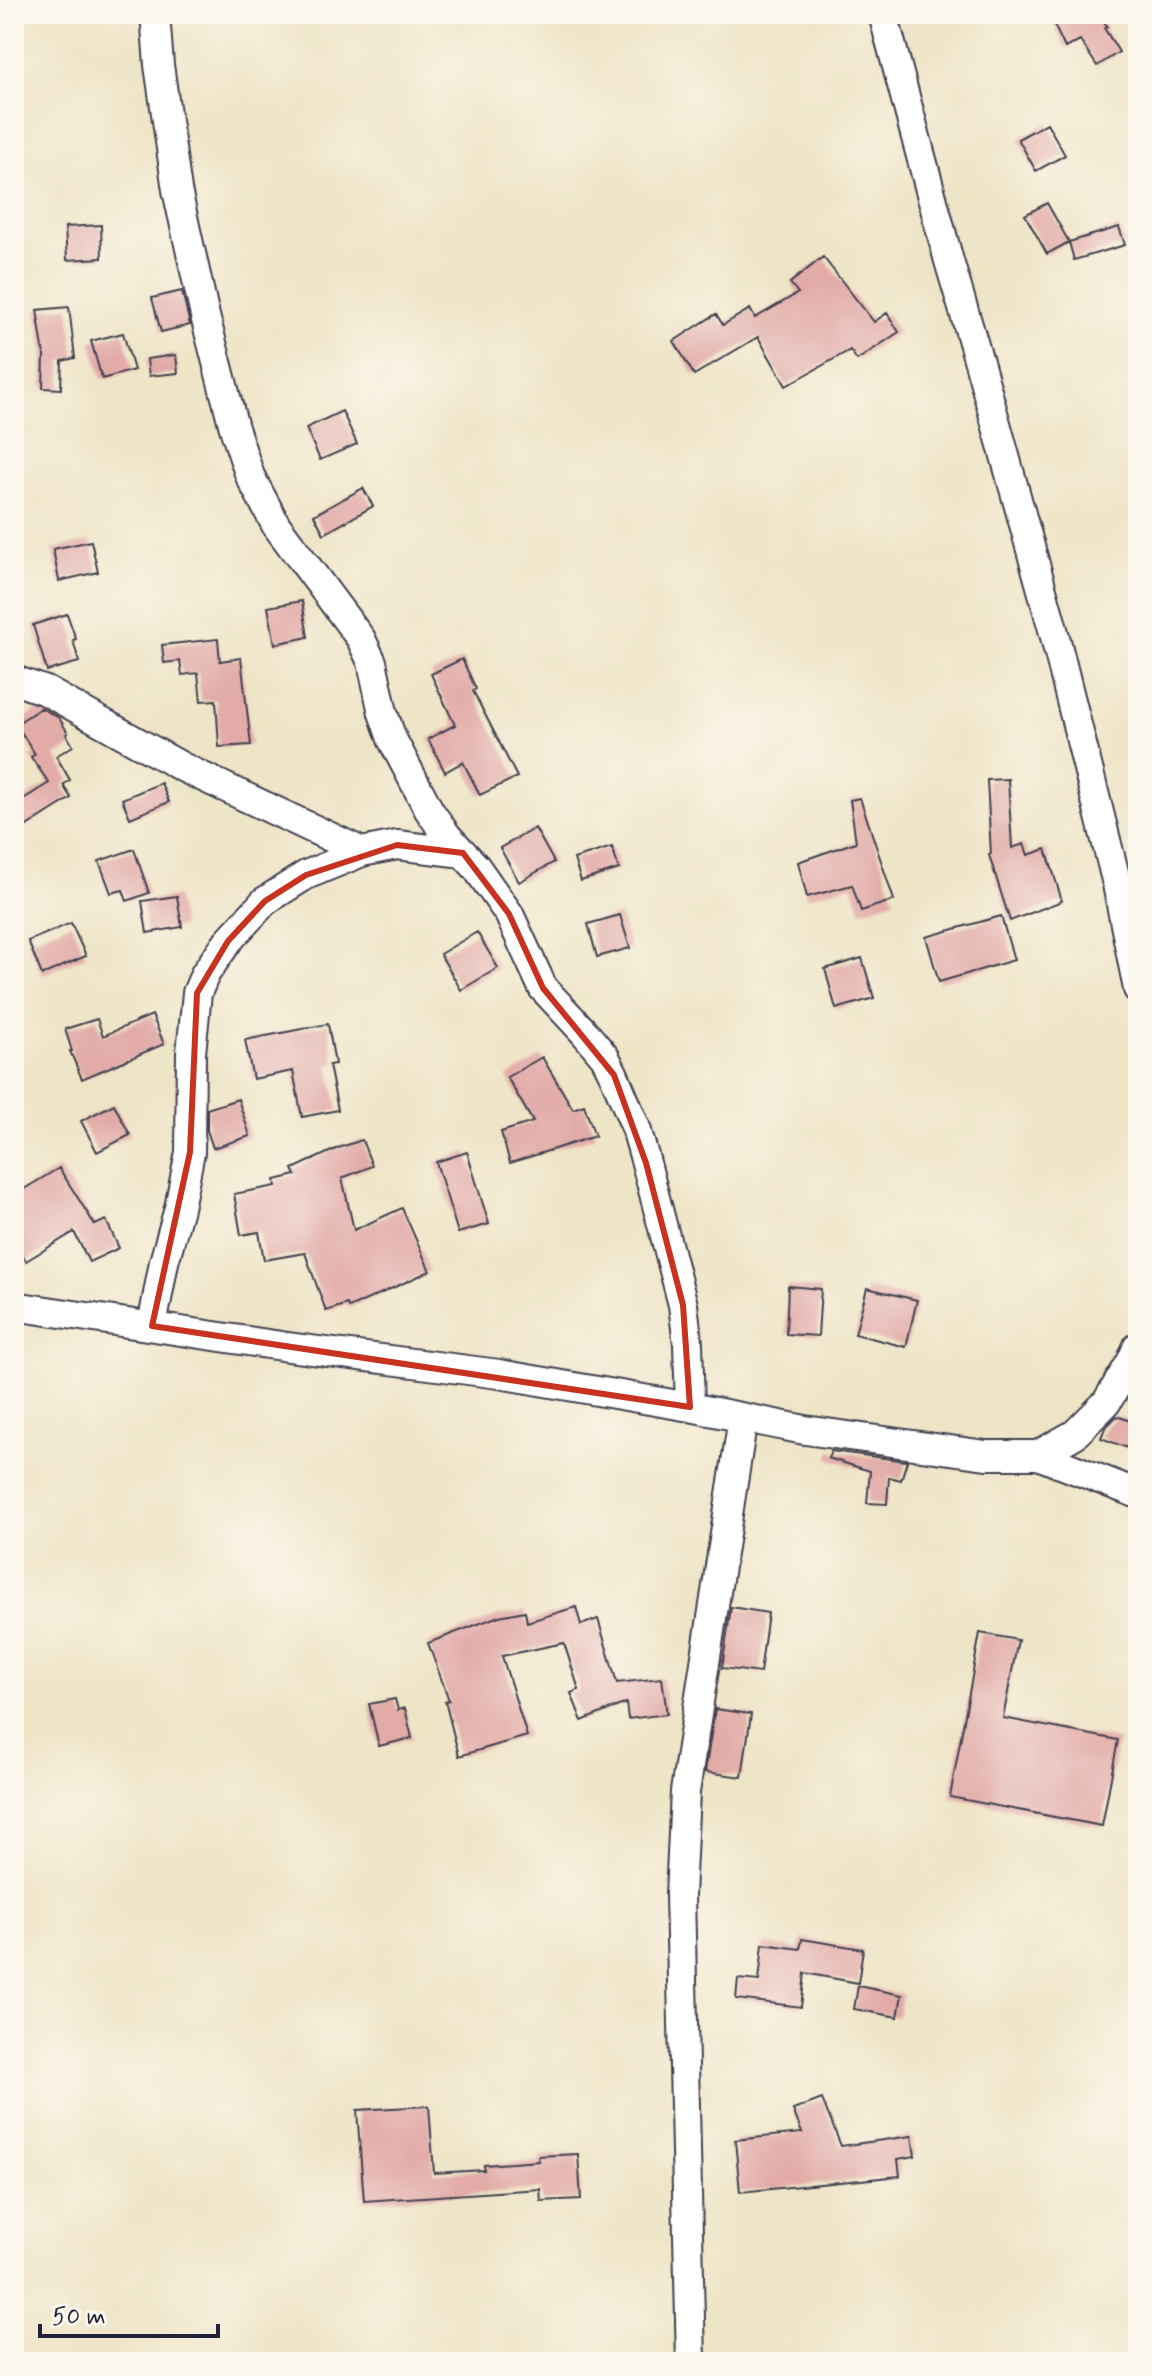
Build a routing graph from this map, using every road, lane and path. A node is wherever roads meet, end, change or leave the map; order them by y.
1 (155, 14) edge
2 (883, 14) edge
3 (14, 680) edge
4 (362, 852) junction
5 (463, 853) junction
6 (1138, 989) edge
7 (14, 1306) edge
8 (152, 1326) junction
9 (1138, 1346) edge
10 (690, 1407) junction
11 (743, 1418) junction
12 (1038, 1455) junction
13 (1138, 1494) edge
14 (691, 2362) edge

1 - 5 street
2 - 6 street
3 - 4 street
4 - 5 street
4 - 8 street
5 - 10 street
7 - 8 street
8 - 10 street
9 - 12 street
10 - 11 street
11 - 12 street
11 - 14 street
12 - 13 street

